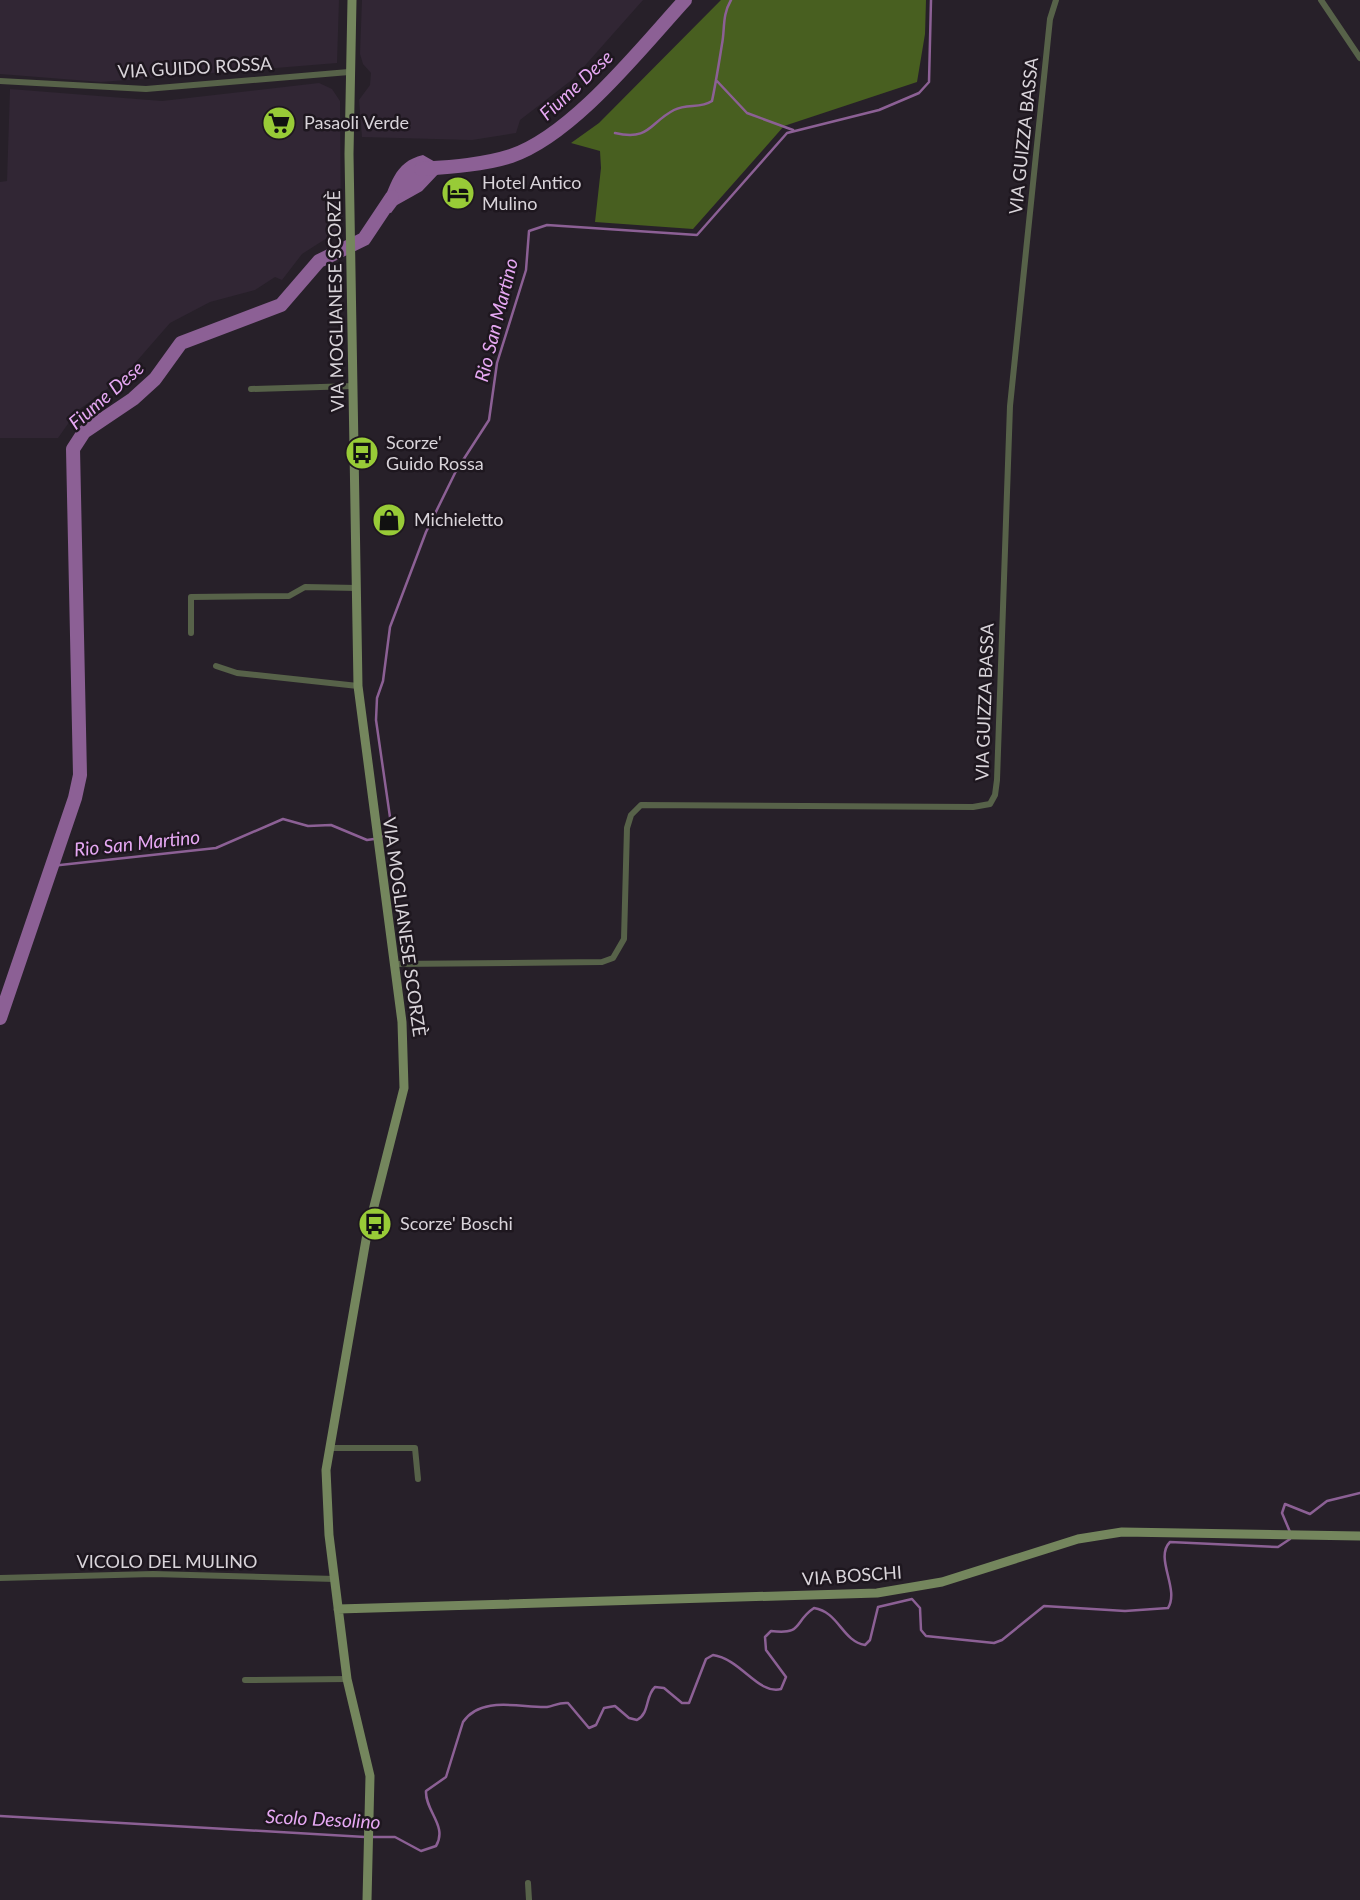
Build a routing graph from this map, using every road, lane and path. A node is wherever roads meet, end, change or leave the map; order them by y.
1 (352, 0) edge
2 (1056, 0) edge
3 (1321, 0) edge
4 (1360, 58) edge
5 (349, 72) junction
6 (0, 81) edge
7 (354, 386) junction
8 (251, 389) dead end
9 (357, 588) junction
10 (191, 633) dead end
11 (216, 666) dead end
12 (358, 685) junction
13 (394, 964) junction
14 (329, 1448) junction
15 (418, 1479) dead end
16 (1360, 1536) edge
17 (0, 1578) edge
18 (335, 1578) junction
19 (338, 1609) junction
20 (347, 1679) junction
21 (245, 1680) dead end
22 (528, 1883) dead end
23 (367, 1900) edge
24 (529, 1900) edge

1 - 5 main road, VIA MOGLIANESE SCORZÈ
2 - 13 street, VIA GUIZZA BASSA
3 - 4 street
5 - 6 street, VIA GUIDO ROSSA
5 - 7 main road, VIA MOGLIANESE SCORZÈ
7 - 8 street
7 - 9 main road, VIA MOGLIANESE SCORZÈ
9 - 10 street
9 - 12 main road, VIA MOGLIANESE SCORZÈ
11 - 12 street
12 - 13 main road, VIA MOGLIANESE SCORZÈ
13 - 14 main road, VIA MOGLIANESE SCORZÈ
14 - 15 street
14 - 18 main road, VIA MOGLIANESE SCORZÈ
16 - 19 main road, VIA BOSCHI
17 - 18 street, VICOLO DEL MULINO
18 - 19 main road, VIA MOGLIANESE SCORZÈ
19 - 20 main road, VIA MOGLIANESE SCORZÈ
20 - 21 street
20 - 23 main road, VIA MOGLIANESE SCORZÈ
22 - 24 street

